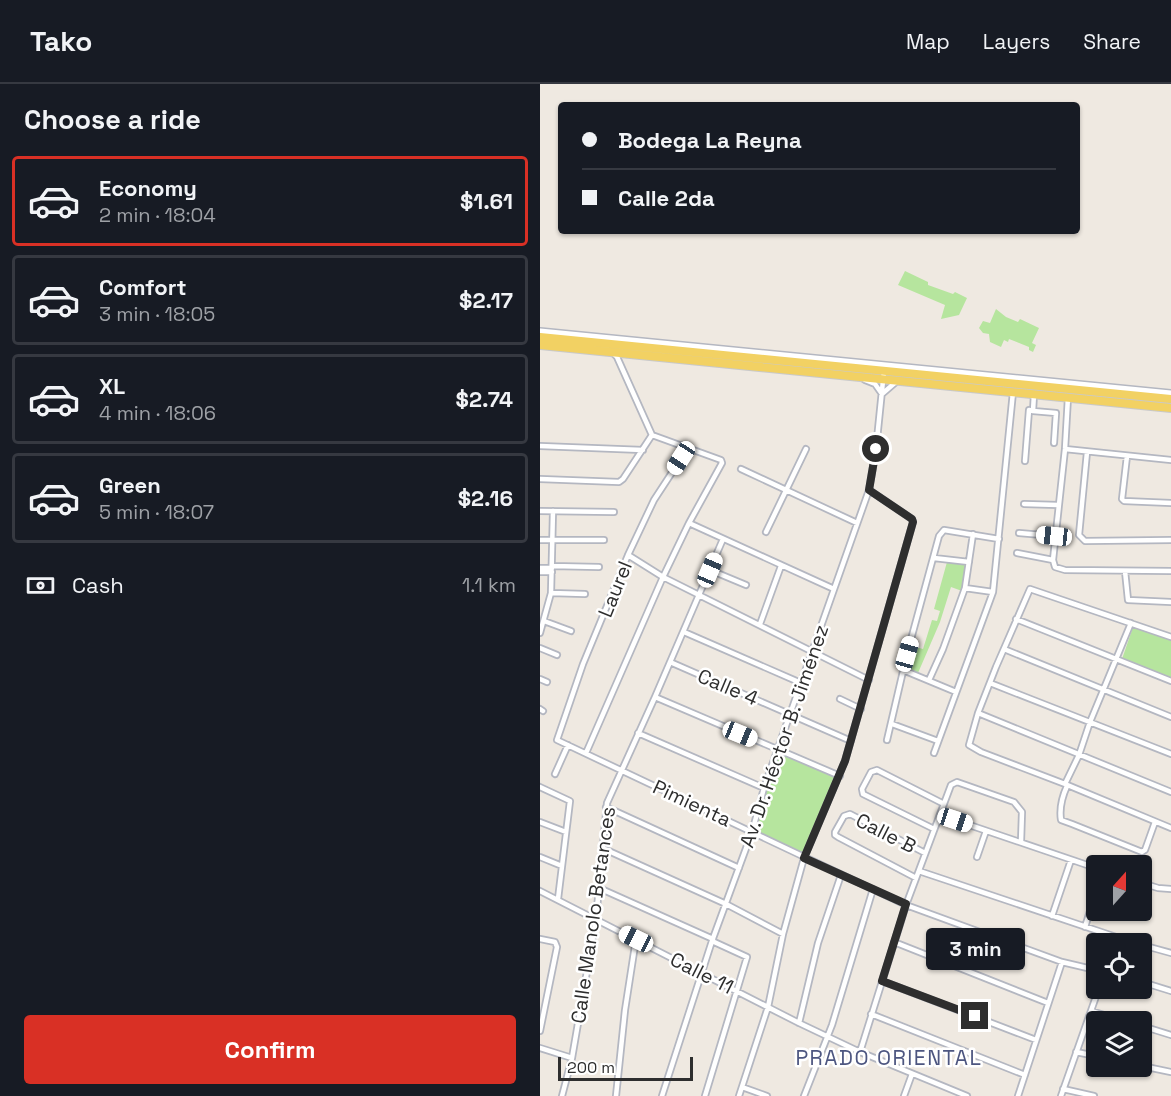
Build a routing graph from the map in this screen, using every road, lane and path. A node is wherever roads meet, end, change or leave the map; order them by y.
1 (540, 334) edge
2 (540, 345) edge
3 (612, 352) junction
4 (884, 375) junction
5 (857, 377) junction
6 (897, 381) junction
7 (1013, 392) junction
8 (882, 394) junction
9 (1034, 394) junction
10 (1171, 394) edge
11 (1068, 398) junction
12 (1171, 399) edge
13 (1171, 408) edge
14 (1033, 411) junction
15 (652, 435) junction
16 (1054, 443) dead end
17 (540, 446) edge
18 (688, 448) junction
19 (1065, 449) junction
20 (643, 450) junction
21 (806, 450) dead end
22 (1087, 452) junction
23 (1127, 456) junction
24 (1171, 460) edge
25 (1025, 461) dead end
26 (741, 469) dead end
27 (540, 479) edge
28 (869, 490) junction
29 (786, 491) junction
30 (1171, 503) edge
31 (1024, 504) dead end
32 (1058, 506) junction
33 (540, 511) edge
34 (554, 511) junction
35 (614, 512) dead end
36 (688, 523) junction
37 (857, 523) junction
38 (766, 532) dead end
39 (1019, 532) dead end
40 (974, 534) junction
41 (1054, 536) junction
42 (723, 539) junction
43 (999, 539) junction
44 (540, 540) edge
45 (553, 540) junction
46 (604, 540) dead end
47 (1171, 540) edge
48 (1017, 553) dead end
49 (628, 555) junction
50 (934, 558) junction
51 (1053, 560) junction
52 (969, 562) junction
53 (781, 566) junction
54 (599, 567) dead end
55 (552, 569) junction
56 (540, 570) edge
57 (710, 570) junction
58 (1125, 571) junction
59 (1171, 571) edge
60 (663, 577) junction
61 (746, 585) dead end
62 (965, 588) junction
63 (834, 589) junction
64 (993, 592) junction
65 (551, 593) junction
66 (585, 594) dead end
67 (700, 596) junction
68 (1171, 602) edge
69 (1016, 619) junction
70 (542, 623) edge
71 (1131, 623) junction
72 (760, 624) junction
73 (571, 631) dead end
74 (684, 632) junction
75 (540, 633) edge
76 (1171, 637) edge
77 (540, 648) edge
78 (1004, 649) junction
79 (812, 651) junction
80 (557, 655) dead end
81 (1116, 659) junction
82 (670, 662) junction
83 (903, 670) junction
84 (540, 679) edge
85 (869, 680) junction
86 (929, 680) junction
87 (1171, 681) edge
88 (547, 682) dead end
89 (801, 683) junction
90 (990, 683) junction
91 (1103, 690) junction
92 (956, 692) junction
93 (656, 697) junction
94 (840, 699) dead end
95 (861, 709) junction
96 (790, 713) junction
97 (978, 713) junction
98 (1171, 717) edge
99 (1090, 722) junction
100 (892, 724) junction
101 (638, 733) junction
102 (557, 738) joint
103 (887, 740) dead end
104 (851, 741) junction
105 (938, 741) junction
106 (568, 745) junction
107 (778, 749) junction
108 (586, 753) junction
109 (934, 753) dead end
110 (1171, 754) edge
111 (1079, 755) junction
112 (621, 770) junction
113 (555, 774) dead end
114 (840, 776) junction
115 (1066, 785) junction
116 (540, 787) edge
117 (764, 788) junction
118 (1171, 792) edge
119 (944, 804) junction
120 (606, 807) junction
121 (940, 816) junction
122 (540, 822) edge
123 (1155, 822) junction
124 (1171, 828) edge
125 (934, 829) junction
126 (986, 831) junction
127 (566, 832) junction
128 (752, 832) junction
129 (1021, 842) junction
130 (603, 848) junction
131 (925, 854) junction
132 (977, 856) dead end
133 (540, 857) edge
134 (804, 858) junction
135 (1071, 860) junction
136 (1086, 865) edge
137 (562, 866) junction
138 (739, 868) junction
139 (919, 871) junction
140 (841, 875) junction
141 (916, 878) junction
142 (1152, 886) edge
143 (599, 888) junction
144 (873, 889) junction
145 (1171, 889) edge
146 (540, 891) edge
147 (558, 899) junction
148 (726, 904) junction
149 (906, 904) junction
150 (1052, 916) junction
151 (596, 919) junction
152 (1087, 921) edge
153 (1085, 927) junction
154 (1098, 933) edge
155 (783, 934) junction
156 (540, 939) edge
157 (636, 939) junction
158 (713, 940) junction
159 (894, 942) junction
160 (1152, 948) edge
161 (1171, 953) edge
162 (1062, 962) junction
163 (1086, 968) edge
164 (702, 973) junction
165 (882, 981) junction
166 (1152, 985) edge
167 (737, 991) junction
168 (1171, 991) edge
169 (1095, 999) edge
170 (543, 1000) edge
171 (1048, 1003) junction
172 (768, 1007) junction
173 (1091, 1011) edge
174 (871, 1014) junction
175 (799, 1023) junction
176 (1086, 1025) edge
177 (1152, 1029) edge
178 (540, 1031) edge
179 (827, 1035) junction
180 (1171, 1035) edge
181 (1036, 1040) junction
182 (540, 1048) edge
183 (860, 1052) junction
184 (1076, 1052) junction
185 (1086, 1054) edge
186 (572, 1058) junction
187 (1152, 1068) edge
188 (1171, 1072) edge
189 (912, 1074) junction
190 (1025, 1075) junction
191 (742, 1087) junction
192 (1063, 1089) junction
193 (562, 1096) edge
194 (616, 1096) edge
195 (662, 1096) edge
196 (705, 1096) edge
197 (739, 1096) edge
198 (767, 1096) edge
199 (804, 1096) edge
200 (904, 1096) edge
201 (967, 1096) edge
202 (1018, 1096) edge
203 (1061, 1096) edge
204 (1094, 1096) edge

1 - 4 main road
1 - 10 street
2 - 3 main road
3 - 5 main road
3 - 15 street
4 - 5 main road
4 - 6 main road
4 - 8 street, Av. Dr. Héctor B. Jiménez
4 - 12 main road
5 - 8 street
6 - 7 main road
6 - 8 street
7 - 9 main road
7 - 43 street
8 - 28 street, Av. Dr. Héctor B. Jiménez
9 - 11 main road
9 - 14 street
11 - 13 main road
11 - 19 street
14 - 16 street
14 - 25 street
15 - 18 street
15 - 20 street
17 - 20 street
18 - 36 street
18 - 49 street, Laurel
19 - 22 street
19 - 32 street
20 - 27 street
21 - 29 street
22 - 23 street
22 - 47 street
23 - 24 street
23 - 30 street
26 - 29 street
28 - 37 street, Av. Dr. Héctor B. Jiménez
28 - 85 street
29 - 37 street
29 - 38 street
31 - 32 street
32 - 41 street
33 - 34 street
34 - 35 street
34 - 45 street
36 - 42 street
36 - 60 street
37 - 63 street, Av. Dr. Héctor B. Jiménez
39 - 41 street
40 - 43 street
40 - 50 street
40 - 52 street
41 - 51 street
42 - 53 street
42 - 57 street, Calle Manolo Betances
43 - 64 street
44 - 45 street
45 - 46 street
45 - 55 street
48 - 51 street
49 - 60 street
49 - 102 street, Laurel
50 - 52 street
50 - 83 street
51 - 58 street
52 - 62 street
53 - 63 street
53 - 72 street
54 - 55 street
55 - 56 street
55 - 65 street
57 - 61 street
57 - 67 street, Calle Manolo Betances
58 - 59 street
58 - 68 street
60 - 67 street
60 - 108 street
62 - 64 street
62 - 86 street
63 - 79 street, Av. Dr. Héctor B. Jiménez
64 - 92 street
65 - 66 street
65 - 70 street
67 - 72 street
67 - 74 street, Calle Manolo Betances
69 - 71 street
69 - 78 street
69 - 81 street
70 - 73 street
70 - 75 street
71 - 76 street
71 - 81 street
72 - 79 street
74 - 82 street, Calle Manolo Betances
74 - 89 street
77 - 80 street
78 - 90 street
78 - 91 street
79 - 85 street
79 - 89 street, Av. Dr. Héctor B. Jiménez
81 - 87 street
81 - 91 street
82 - 93 street, Calle Manolo Betances
82 - 96 street, Calle 4
83 - 86 street
83 - 100 street
84 - 88 street
85 - 95 street
86 - 92 street
89 - 96 street, Av. Dr. Héctor B. Jiménez
90 - 97 street
90 - 99 street
91 - 98 street
91 - 99 street
92 - 105 street
93 - 101 street, Calle Manolo Betances
93 - 107 street
94 - 95 street
95 - 104 street
96 - 104 street, Calle 4
96 - 107 street, Av. Dr. Héctor B. Jiménez
97 - 111 street
97 - 115 street
99 - 110 street
99 - 111 street
100 - 103 street
100 - 105 street
101 - 112 street, Calle Manolo Betances
101 - 117 street
102 - 106 street, Pimienta
104 - 114 street
105 - 109 street
106 - 108 street, Pimienta
106 - 113 street
107 - 114 street
107 - 117 street, Av. Dr. Héctor B. Jiménez
108 - 112 street, Pimienta
111 - 115 street
111 - 118 street
112 - 120 street, Calle Manolo Betances
112 - 128 street, Pimienta
114 - 134 street
115 - 123 street
115 - 123 street
116 - 127 street
117 - 128 street, Av. Dr. Héctor B. Jiménez
119 - 121 street
119 - 125 street
119 - 129 street
120 - 130 street, Calle Manolo Betances
120 - 138 street
121 - 125 street
121 - 126 street
122 - 127 street
123 - 124 street
125 - 131 street
126 - 129 street
126 - 132 street
127 - 137 street
128 - 134 street, Pimienta
128 - 138 street, Av. Dr. Héctor B. Jiménez
129 - 135 street
130 - 143 street, Calle Manolo Betances
130 - 148 street
131 - 139 street
131 - 141 street, Calle B
133 - 137 street
134 - 140 street, Pimienta
134 - 155 street
135 - 136 street
135 - 150 street
137 - 147 street
138 - 148 street, Av. Dr. Héctor B. Jiménez
139 - 141 street
139 - 150 street
140 - 144 street, Pimienta
140 - 175 street
141 - 149 street
142 - 145 street
143 - 151 street, Calle Manolo Betances
143 - 158 street
144 - 149 street, Pimienta
144 - 179 street
146 - 147 street, Calle 11
147 - 151 street, Calle 11
148 - 155 street
148 - 158 street, Av. Dr. Héctor B. Jiménez
149 - 159 street
149 - 162 street, Pimienta
150 - 153 street
151 - 157 street, Calle 11
151 - 186 street, Calle Manolo Betances
152 - 153 street
153 - 154 street
155 - 172 street
156 - 170 street
157 - 164 street, Calle 11
157 - 194 street
158 - 164 street, Av. Dr. Héctor B. Jiménez
158 - 167 street
159 - 165 street
159 - 171 street
160 - 161 street
162 - 163 street, Pimienta
162 - 171 street
164 - 167 street, Calle 11
164 - 195 street, Av. Dr. Héctor B. Jiménez
165 - 174 street
165 - 181 street
166 - 168 street
167 - 172 street, Calle 11
167 - 196 street
169 - 173 street
170 - 178 street
171 - 181 street
172 - 175 street, Calle 11
172 - 191 street
174 - 183 street
174 - 190 street
175 - 179 street, Calle 11
176 - 184 street
177 - 180 street
179 - 183 street, Calle 11
179 - 199 street
181 - 190 street
182 - 186 street
183 - 189 street, Calle 11
184 - 185 street
184 - 192 street
186 - 193 street, Calle Manolo Betances
187 - 188 street
189 - 200 street
189 - 201 street, Calle 11
190 - 202 street
191 - 197 street
191 - 198 street
192 - 203 street
192 - 204 street

